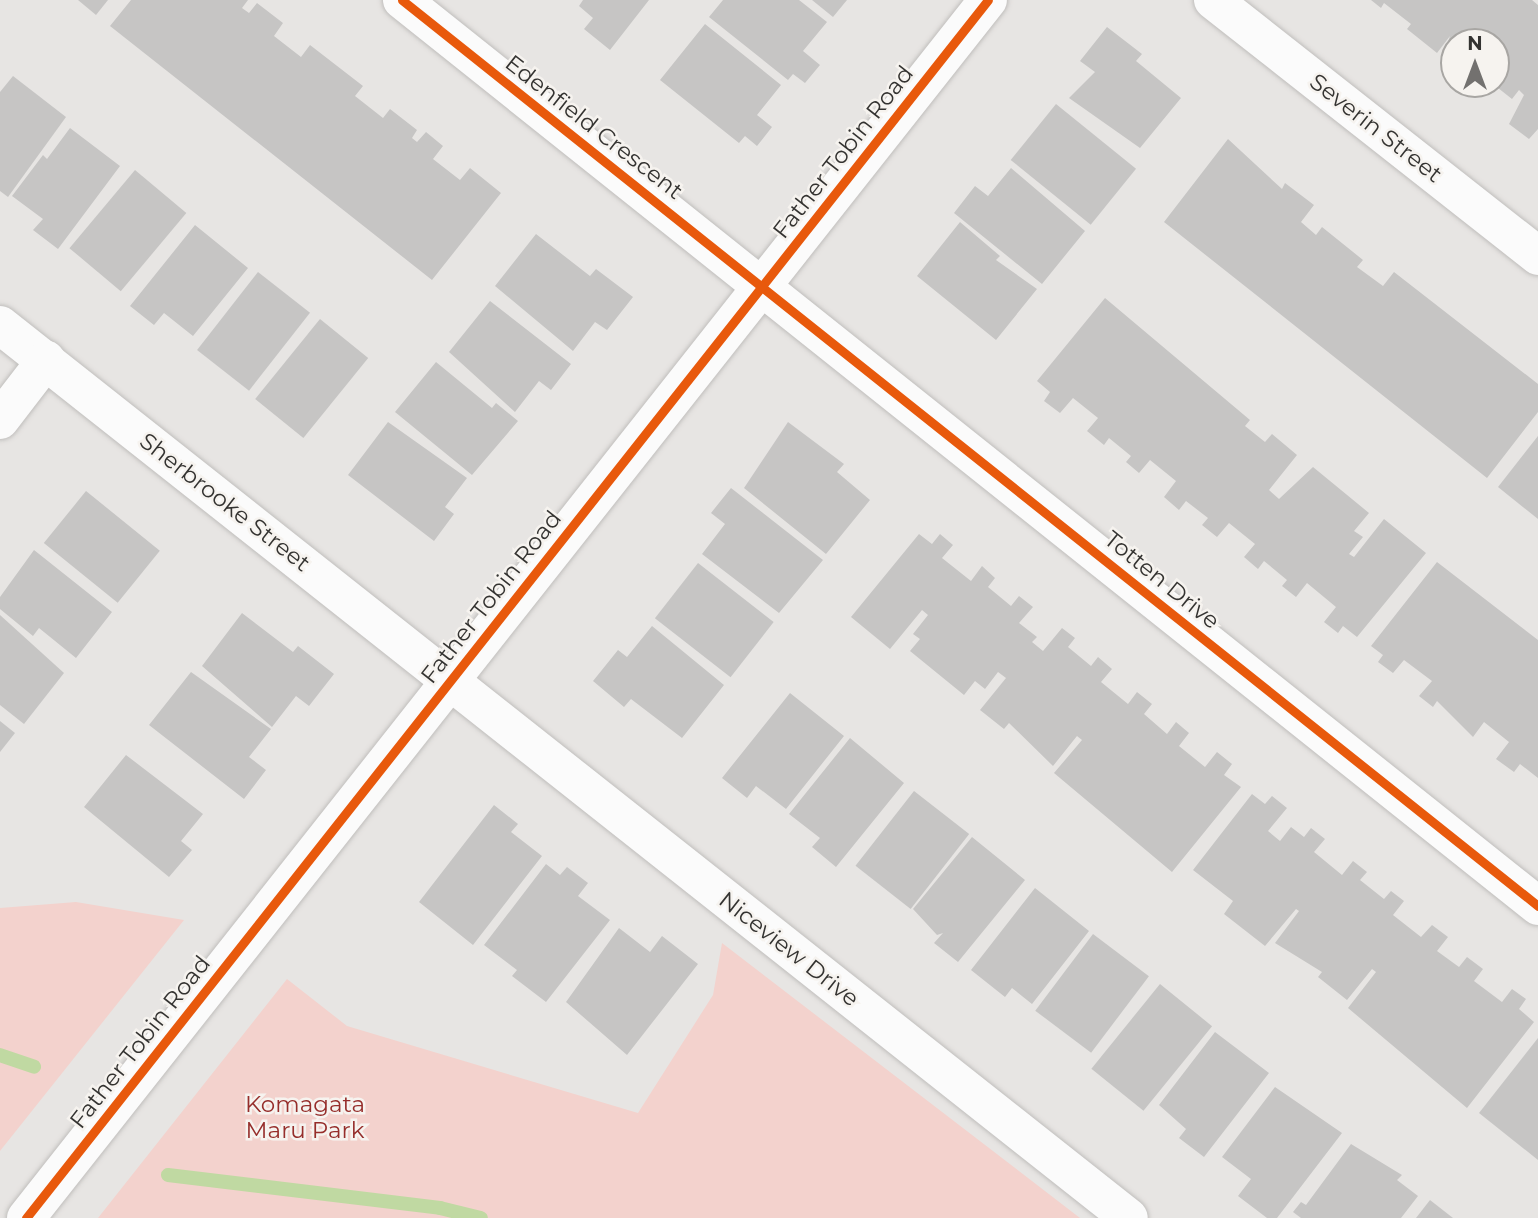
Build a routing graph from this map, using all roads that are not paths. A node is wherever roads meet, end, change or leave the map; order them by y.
1 (402, 0) edge
2 (988, 0) edge
3 (1213, 0) edge
4 (1538, 256) edge
5 (762, 284) junction
6 (0, 324) edge
7 (46, 360) junction
8 (0, 420) edge
9 (449, 680) junction
10 (1538, 906) edge
11 (26, 1218) edge
12 (1129, 1218) edge

1 - 5 street, Edenfield Crescent
2 - 5 street, Father Tobin Road
3 - 4 street, Severin Street
5 - 9 street, Father Tobin Road
5 - 10 street, Totten Drive
6 - 7 street, Sherbrooke Street
7 - 8 street
7 - 9 street, Sherbrooke Street
9 - 11 street, Father Tobin Road
9 - 12 street, Niceview Drive

